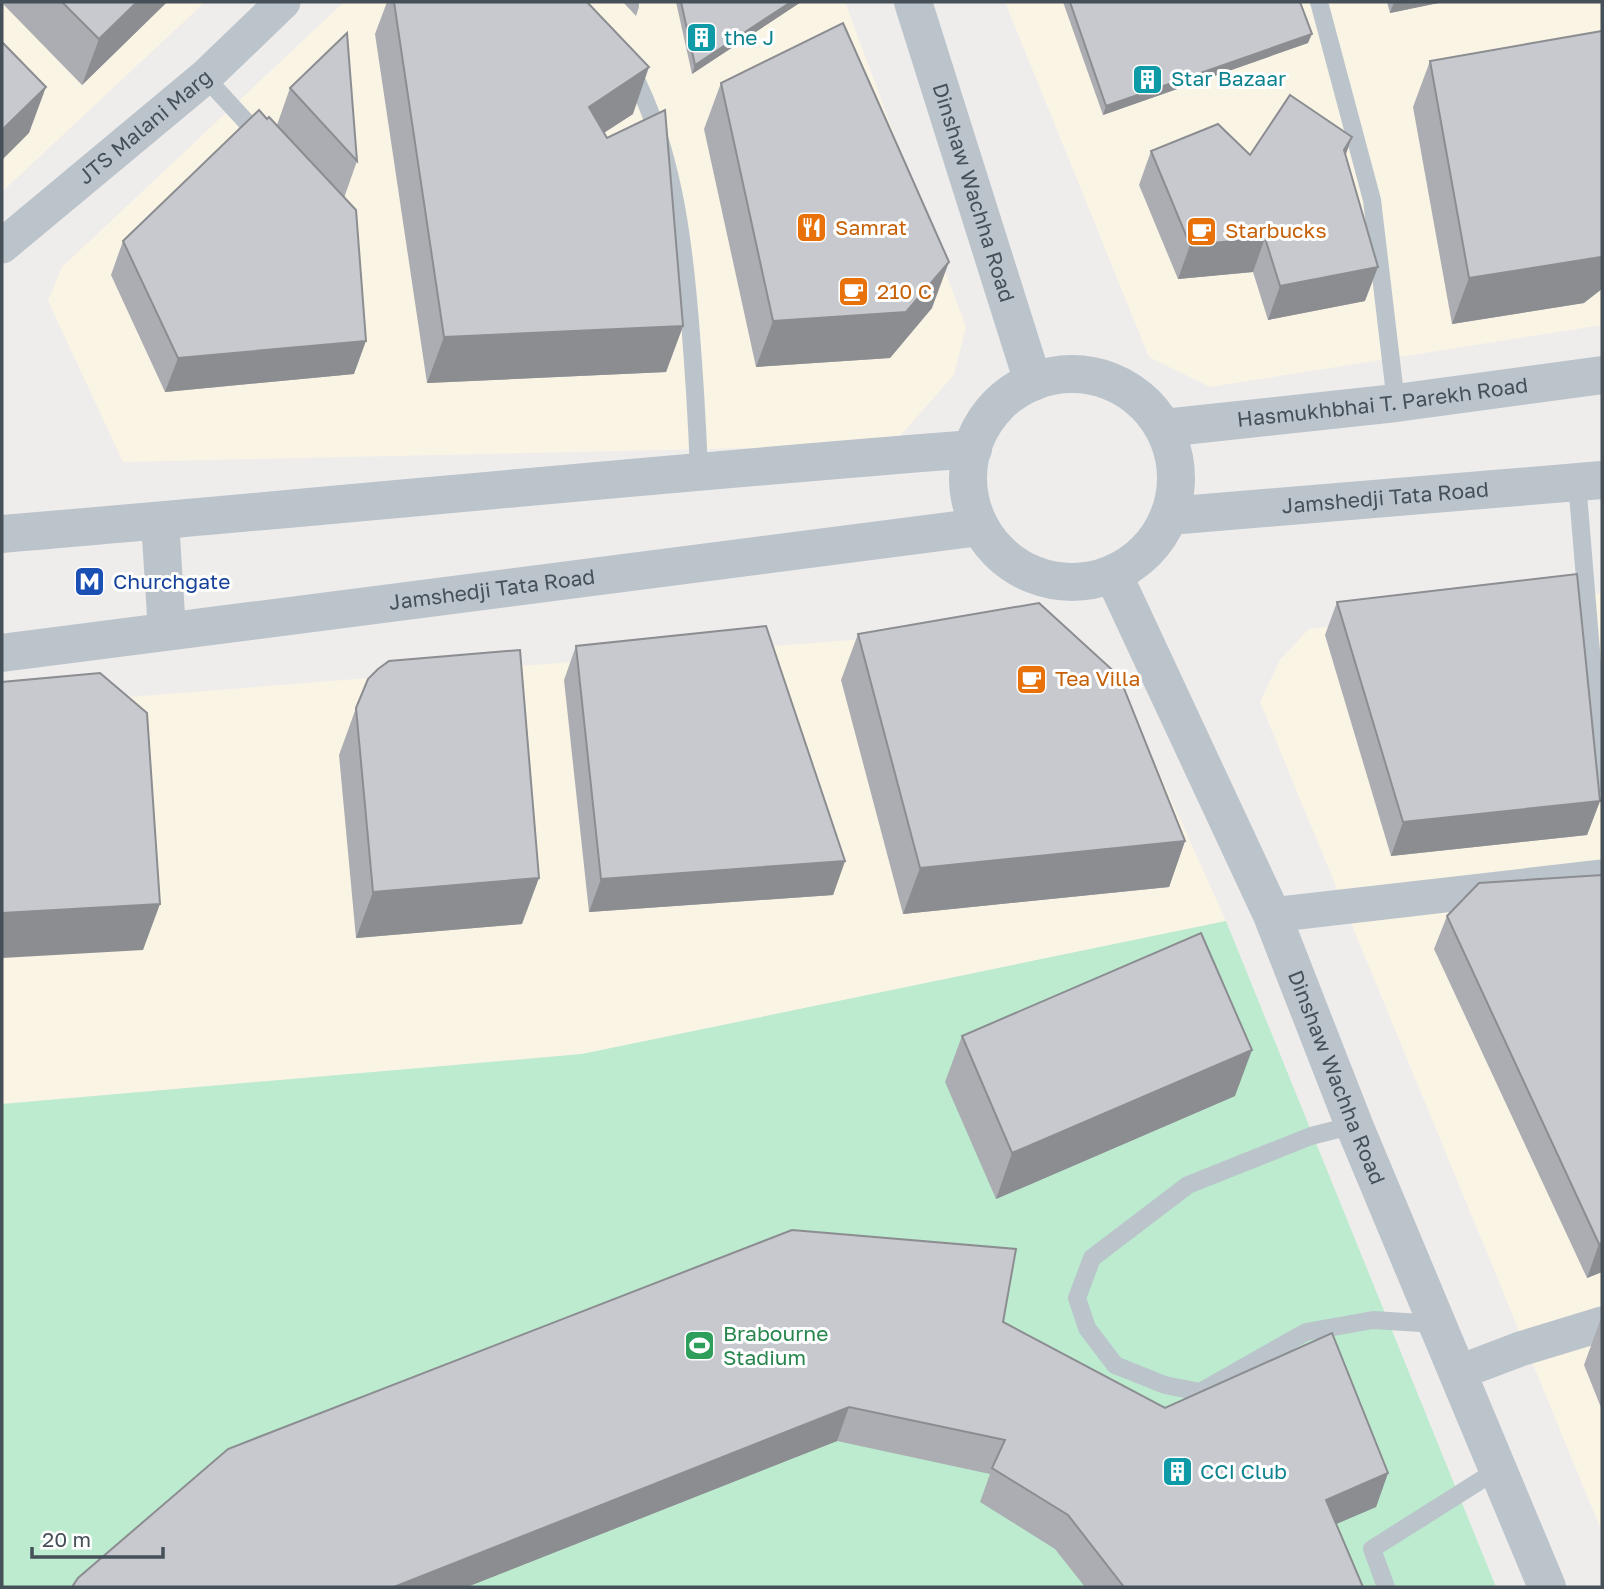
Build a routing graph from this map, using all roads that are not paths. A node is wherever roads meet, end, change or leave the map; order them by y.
1 (283, 2) edge
2 (913, 2) edge
3 (1319, 2) edge
4 (625, 59) edge
5 (205, 77) junction
6 (277, 156) edge
7 (2, 246) edge
8 (1602, 375) edge
9 (1033, 382) junction
10 (1396, 403) junction
11 (1164, 428) junction
12 (973, 449) junction
13 (699, 470) junction
14 (1590, 481) edge
15 (1169, 516) junction
16 (160, 521) junction
17 (980, 527) junction
18 (2, 534) edge
19 (1112, 574) junction
20 (167, 631) junction
21 (2, 653) edge
22 (1602, 784) edge
23 (1602, 877) edge
24 (1272, 915) junction
25 (1354, 1125) junction
26 (1437, 1324) junction
27 (1602, 1324) edge
28 (1457, 1374) junction
29 (1497, 1470) junction
30 (1386, 1587) edge
31 (1546, 1587) edge

1 - 5 street, JTS Malani Marg
2 - 9 street, Dinshaw Wachha Road
3 - 10 lane
4 - 13 lane
5 - 6 lane
5 - 7 street, JTS Malani Marg
8 - 10 street, Hasmukhbhai T. Parekh Road
9 - 11 street
9 - 12 street
10 - 11 street, Hasmukhbhai T. Parekh Road
11 - 15 street
12 - 13 street
12 - 17 street
13 - 16 street
14 - 15 street, Jamshedji Tata Road
14 - 22 lane
15 - 19 street
16 - 18 street
16 - 20 street
17 - 19 street
17 - 20 street, Jamshedji Tata Road
19 - 24 street, Dinshaw Wachha Road
20 - 21 street, Jamshedji Tata Road
23 - 24 street
24 - 25 street, Dinshaw Wachha Road
25 - 26 street, Dinshaw Wachha Road
25 - 26 lane
26 - 28 street, Dinshaw Wachha Road
27 - 28 street
28 - 29 street, Dinshaw Wachha Road
29 - 30 lane
29 - 31 street, Dinshaw Wachha Road

